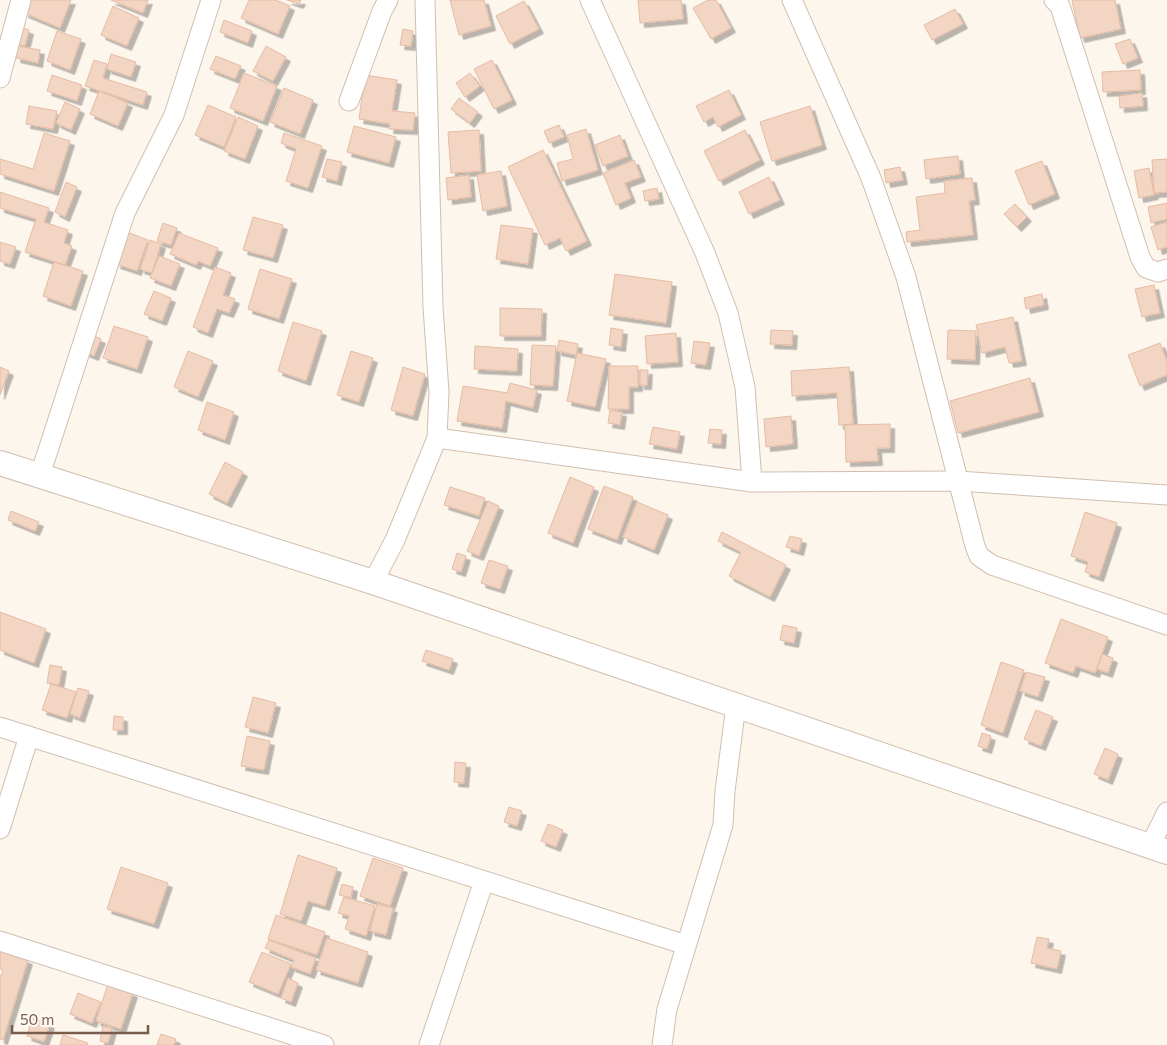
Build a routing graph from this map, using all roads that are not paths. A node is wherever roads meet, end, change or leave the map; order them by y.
1 (21, 0) edge
2 (211, 0) edge
3 (388, 0) edge
4 (425, 0) edge
5 (590, 0) edge
6 (792, 0) edge
7 (1054, 0) edge
8 (0, 78) edge
9 (349, 101) dead end
10 (1167, 269) edge
11 (437, 438) junction
12 (0, 463) edge
13 (40, 475) junction
14 (958, 481) junction
15 (752, 482) junction
16 (1167, 495) edge
17 (373, 582) junction
18 (1167, 624) edge
19 (736, 705) junction
20 (0, 727) edge
21 (29, 736) junction
22 (1167, 812) edge
23 (0, 829) edge
24 (1158, 849) edge
25 (484, 881) junction
26 (0, 941) edge
27 (686, 945) junction
28 (324, 1045) edge
29 (429, 1045) edge
30 (662, 1045) edge

1 - 8 street
2 - 13 street
3 - 9 street
4 - 11 street
5 - 15 street
6 - 14 street
7 - 10 street
11 - 15 street
11 - 17 street
12 - 13 street
13 - 17 street
14 - 15 street
14 - 16 street
14 - 18 street
17 - 19 street
19 - 24 street
19 - 27 street
20 - 21 street
21 - 23 street
21 - 25 street
22 - 24 street
25 - 27 street
25 - 29 street
26 - 28 street
27 - 30 street

